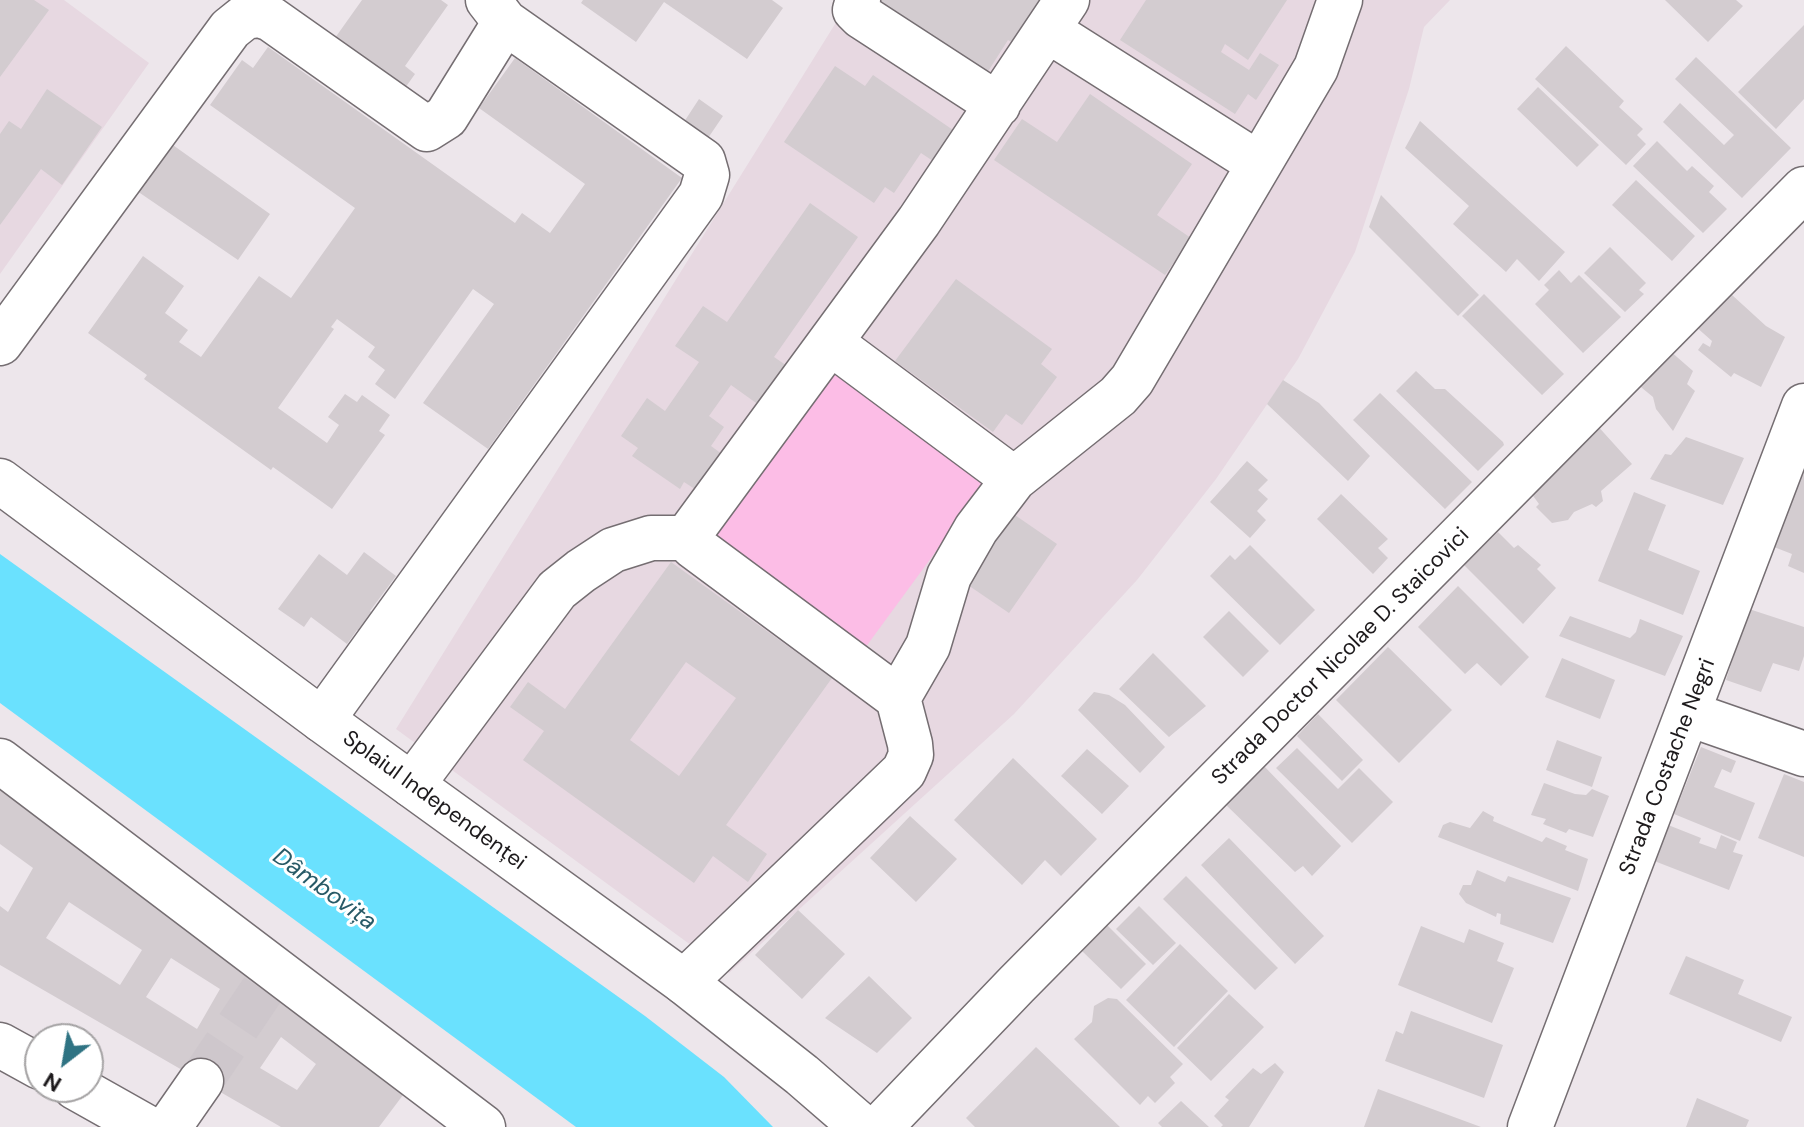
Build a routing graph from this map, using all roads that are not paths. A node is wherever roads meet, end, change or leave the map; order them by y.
1 (858, 0) edge
2 (1340, 0) edge
3 (497, 11) edge
4 (1058, 15) edge
5 (998, 105) junction
6 (1259, 164) junction
7 (1804, 189) edge
8 (0, 343) edge
9 (831, 343) junction
10 (1804, 406) edge
11 (1014, 479) junction
12 (0, 481) edge
13 (689, 538) junction
14 (898, 698) junction
15 (1689, 714) junction
16 (322, 720) junction
17 (1804, 754) edge
18 (0, 761) edge
19 (412, 785) junction
20 (684, 982) junction
21 (0, 1045) edge
22 (24, 1058) edge
23 (201, 1081) tunnel mouth
24 (103, 1103) edge
25 (146, 1127) edge
26 (169, 1127) edge
27 (483, 1127) edge
28 (862, 1127) edge
29 (880, 1127) edge
30 (1530, 1127) edge

1 - 5 street
2 - 6 street
3 - 8 street
3 - 16 street
4 - 5 street
4 - 6 street
5 - 9 street
6 - 11 street
7 - 29 street, Strada Doctor Nicolae D. Staicovici
9 - 11 street
9 - 13 street
10 - 15 street, Strada Costache Negri
11 - 14 street
12 - 16 street, Splaiul Independenței
13 - 14 street
13 - 19 street
14 - 20 street
15 - 17 street
15 - 30 street, Strada Costache Negri
16 - 19 street, Splaiul Independenței
18 - 27 street
19 - 20 street, Splaiul Independenței
20 - 28 street, Splaiul Independenței
21 - 22 street
23 - 26 street
24 - 25 street

